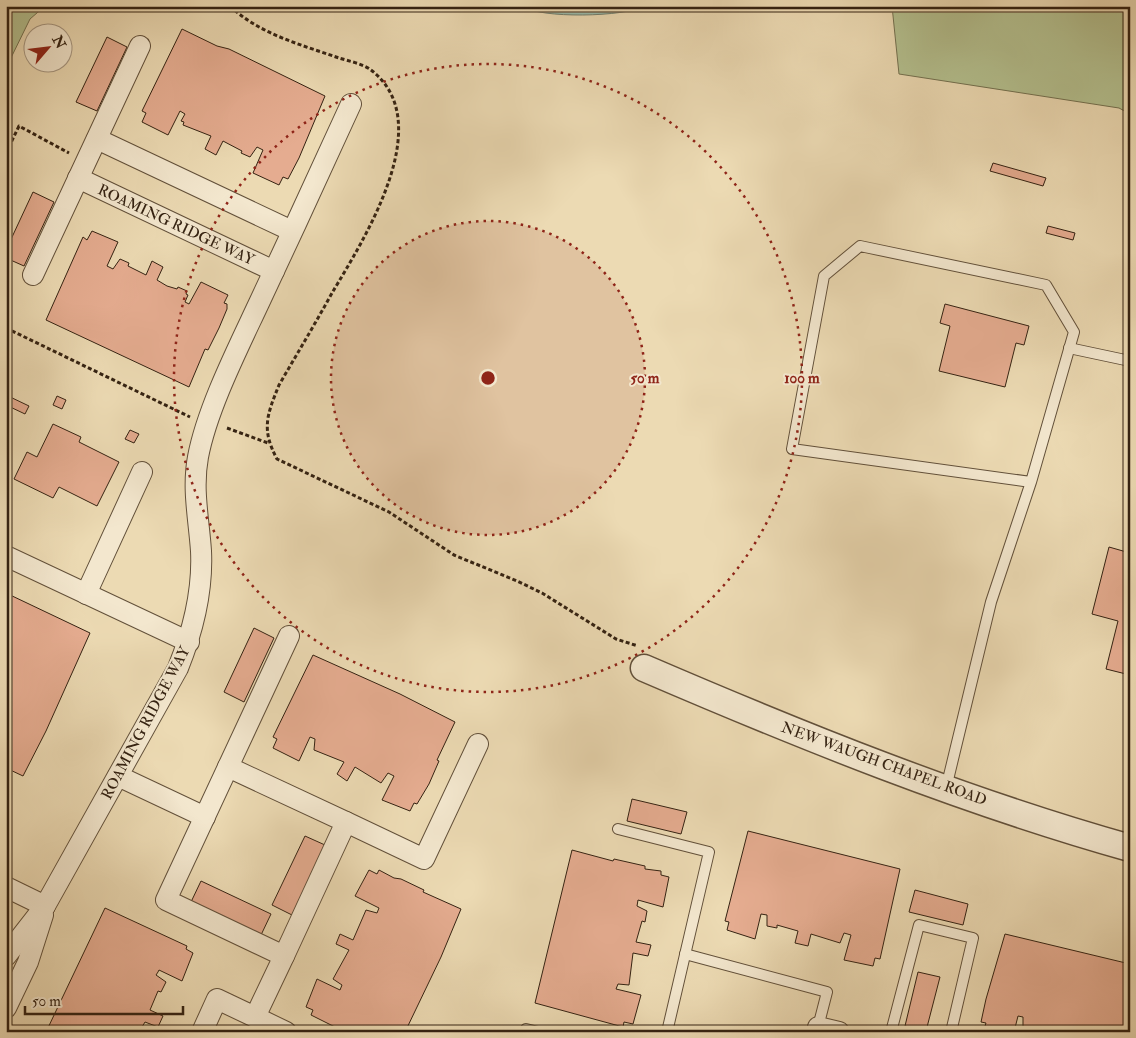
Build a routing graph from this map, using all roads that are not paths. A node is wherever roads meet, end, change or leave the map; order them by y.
1 (140, 46) dead end
2 (352, 104) dead end
3 (97, 139) junction
4 (82, 170) junction
5 (292, 231) junction
6 (274, 271) junction
7 (33, 274) dead end
8 (1069, 348) junction
9 (1130, 361) edge
10 (142, 472) dead end
11 (1031, 482) junction
12 (6, 556) edge
13 (86, 594) junction
14 (289, 636) dead end
15 (189, 642) junction
16 (645, 658) road end
17 (478, 744) dead end
18 (228, 766) junction
19 (118, 776) junction
20 (946, 789) junction
21 (205, 817) junction
22 (346, 822) junction
23 (618, 829) dead end
24 (1130, 848) edge
25 (6, 887) edge
26 (46, 906) junction
27 (685, 954) junction
28 (6, 956) edge
29 (284, 956) junction
30 (6, 1008) edge
31 (255, 1017) junction
32 (526, 1029) dead end
33 (818, 1029) edge
34 (202, 1032) edge
35 (286, 1032) edge
36 (538, 1032) edge
37 (667, 1032) edge
38 (839, 1032) edge
39 (891, 1032) edge
40 (951, 1032) edge

1 - 3 street
2 - 5 street, ROAMING RIDGE WAY
3 - 4 street
3 - 5 street
4 - 6 street, ROAMING RIDGE WAY
4 - 7 street
5 - 6 street, ROAMING RIDGE WAY
6 - 15 street, ROAMING RIDGE WAY
8 - 9 lane
8 - 11 lane
8 - 11 lane
10 - 13 street
11 - 20 lane
12 - 13 street
13 - 15 street
14 - 18 street
15 - 19 street, ROAMING RIDGE WAY
16 - 20 street, NEW WAUGH CHAPEL ROAD
17 - 22 street
18 - 21 street
18 - 22 street
19 - 21 street
19 - 26 street, ROAMING RIDGE WAY
20 - 24 street, NEW WAUGH CHAPEL ROAD
21 - 29 street
22 - 29 street
23 - 27 lane
25 - 26 street
26 - 28 street, ROAMING RIDGE WAY
26 - 30 street, ROAMING RIDGE WAY
27 - 33 lane
27 - 37 lane
29 - 31 street
31 - 34 street
31 - 35 street
32 - 36 lane
33 - 38 street
39 - 40 lane

